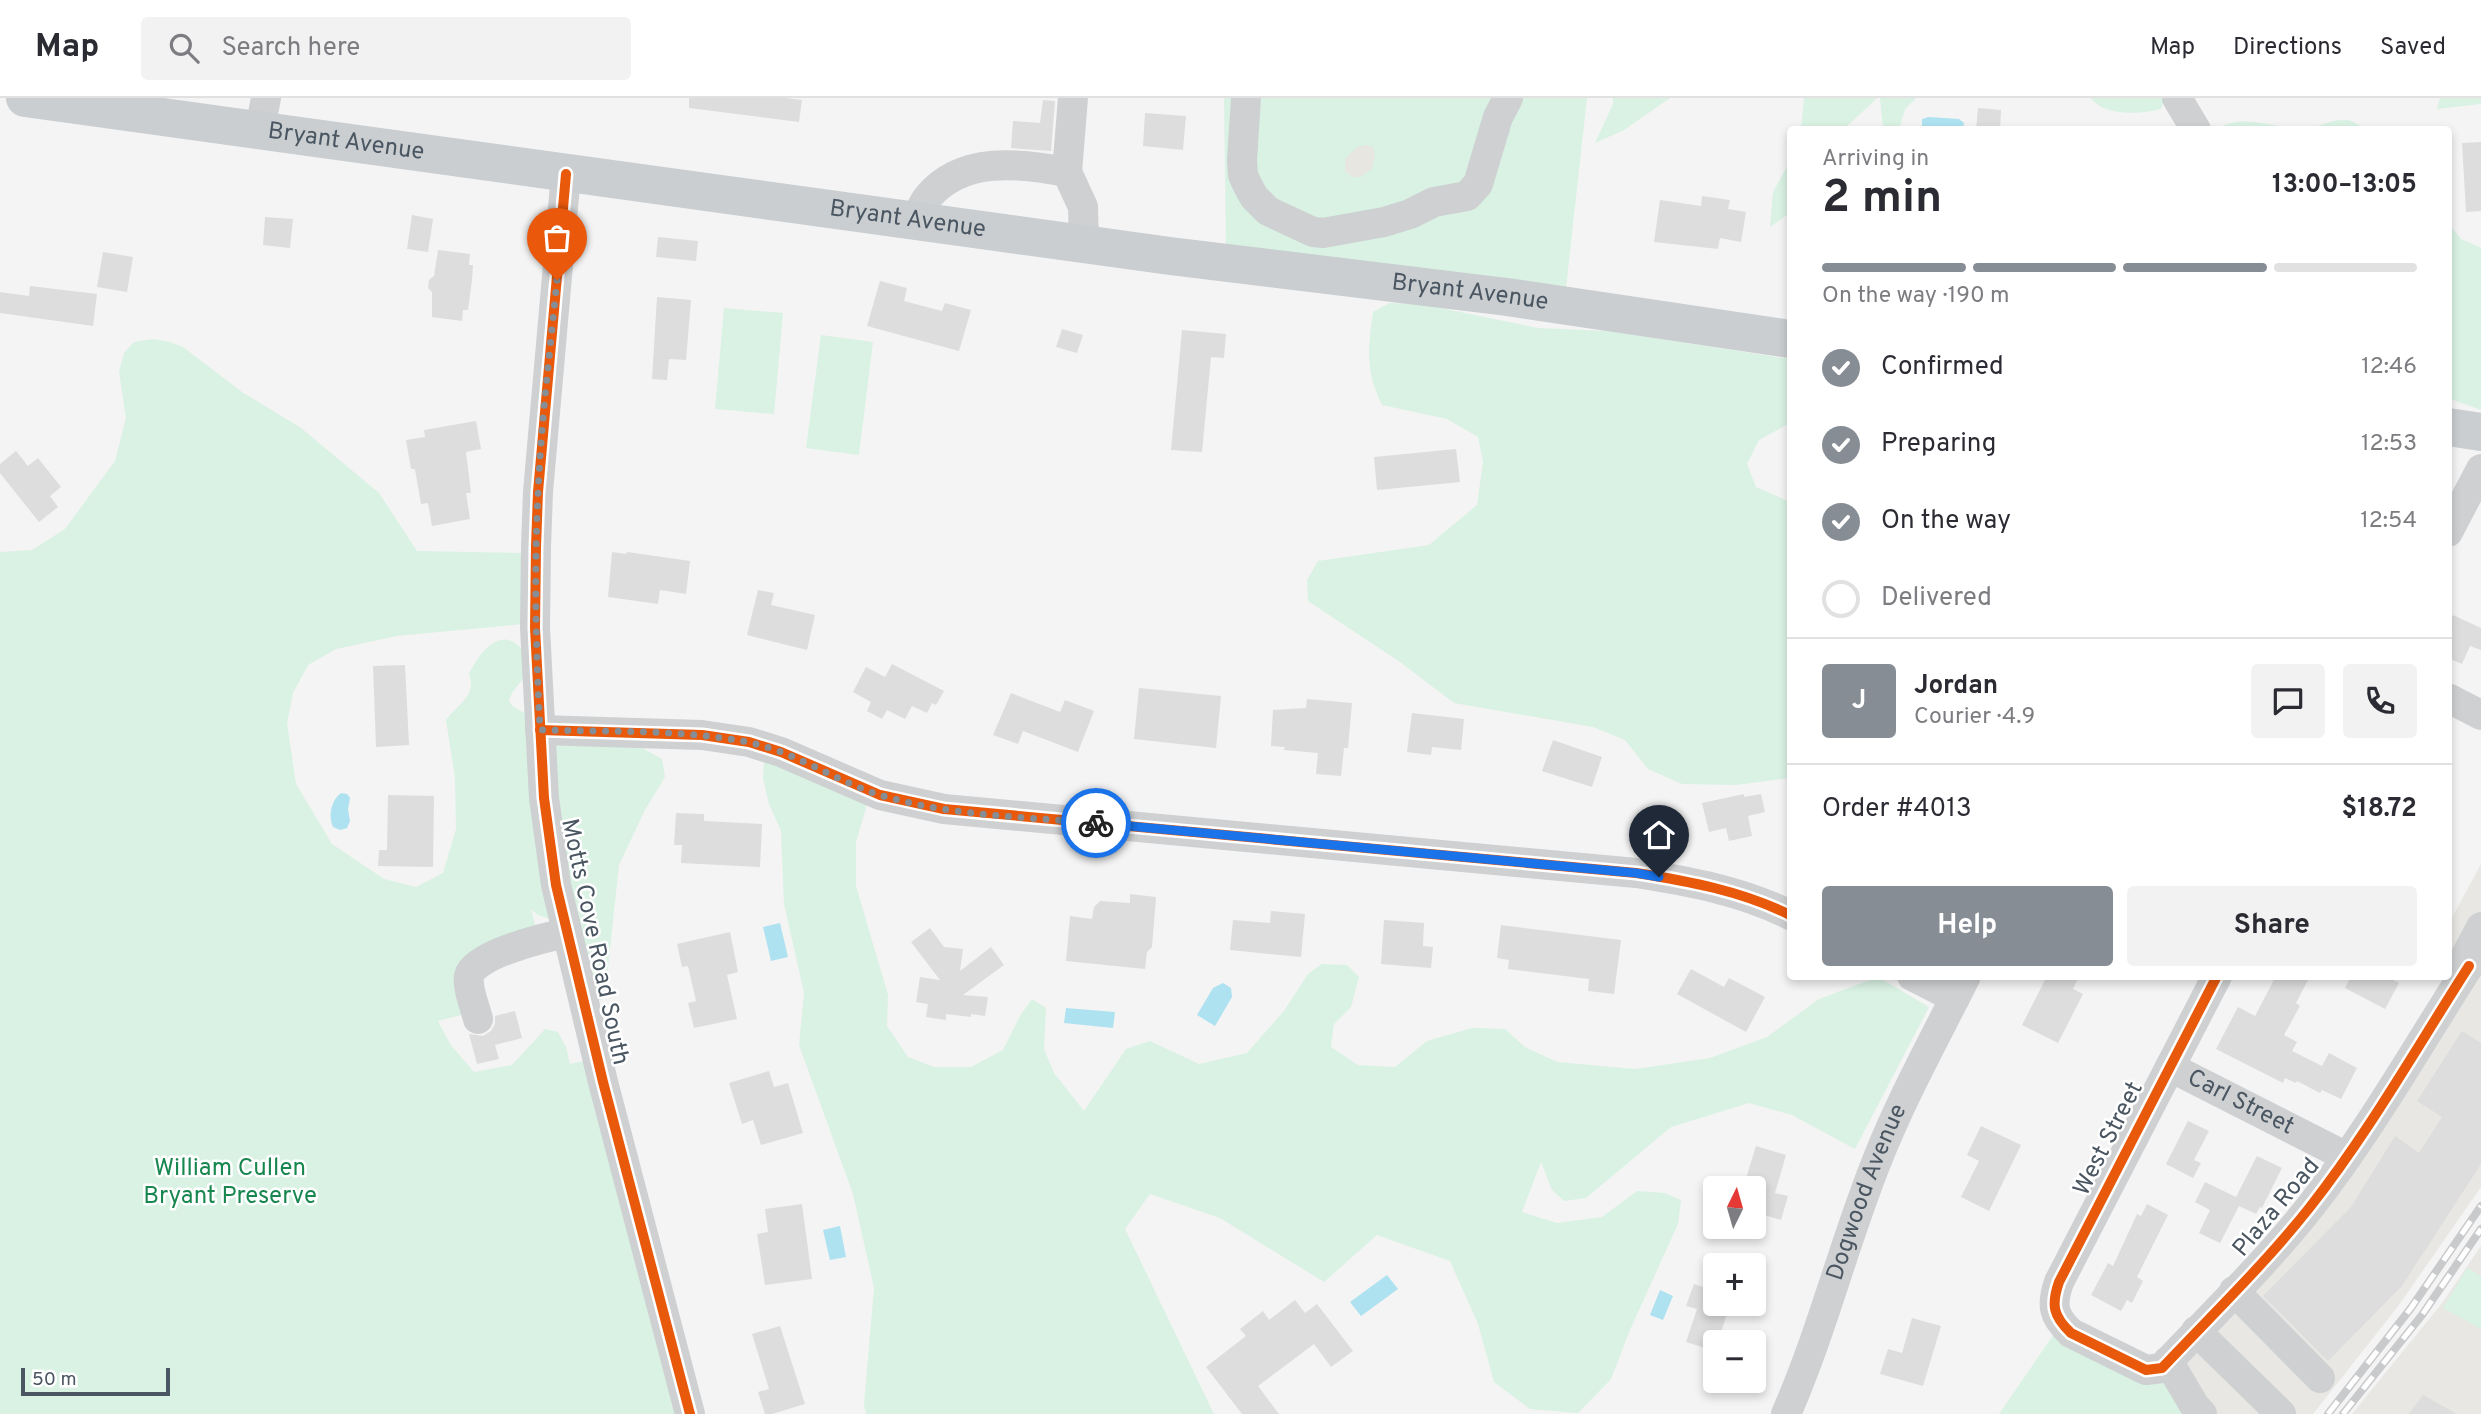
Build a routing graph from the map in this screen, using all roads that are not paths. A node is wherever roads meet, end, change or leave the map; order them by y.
1 (25, 98) edge
2 (1073, 98) edge
3 (1246, 98) edge
4 (1508, 98) edge
5 (2177, 98) edge
6 (263, 113) edge
7 (2194, 126) edge
8 (1067, 172) junction
9 (566, 174) junction
10 (915, 221) junction
11 (1084, 244) junction
12 (1787, 339) edge
13 (2452, 428) edge
14 (2481, 432) edge
15 (2481, 469) edge
16 (2452, 524) edge
17 (2452, 700) edge
18 (2481, 715) edge
19 (540, 730) junction
20 (1787, 914) edge
21 (2481, 927) edge
22 (567, 933) junction
23 (2465, 964) edge
24 (1930, 980) edge
25 (2215, 980) edge
26 (1961, 987) edge
27 (478, 1019) dead end
28 (2170, 1067) junction
29 (2347, 1157) junction
30 (2234, 1291) junction
31 (2196, 1331) junction
32 (2168, 1361) junction
33 (2320, 1378) dead end
34 (690, 1414) edge
35 (1786, 1414) edge
36 (2202, 1414) edge
37 (2281, 1414) edge

1 - 6 main road, Bryant Avenue
2 - 8 street
3 - 4 street
5 - 7 street
6 - 9 main road, Bryant Avenue
8 - 10 street
8 - 11 street
9 - 10 main road, Bryant Avenue
9 - 19 street, Motts Cove Road South
10 - 11 main road, Bryant Avenue
11 - 12 main road, Bryant Avenue
13 - 14 main road
15 - 16 street
17 - 18 street
19 - 20 street
19 - 22 street, Motts Cove Road South
21 - 23 street, Plaza Road
22 - 27 street
22 - 34 street, Motts Cove Road South
23 - 29 street, Plaza Road
24 - 26 street
25 - 28 street, West Street
26 - 35 street, Dogwood Avenue
28 - 29 street, Carl Street
28 - 32 street, West Street
29 - 30 street, Plaza Road
30 - 31 street, Plaza Road
30 - 33 street
31 - 32 street, Plaza Road
31 - 37 street
32 - 36 street

